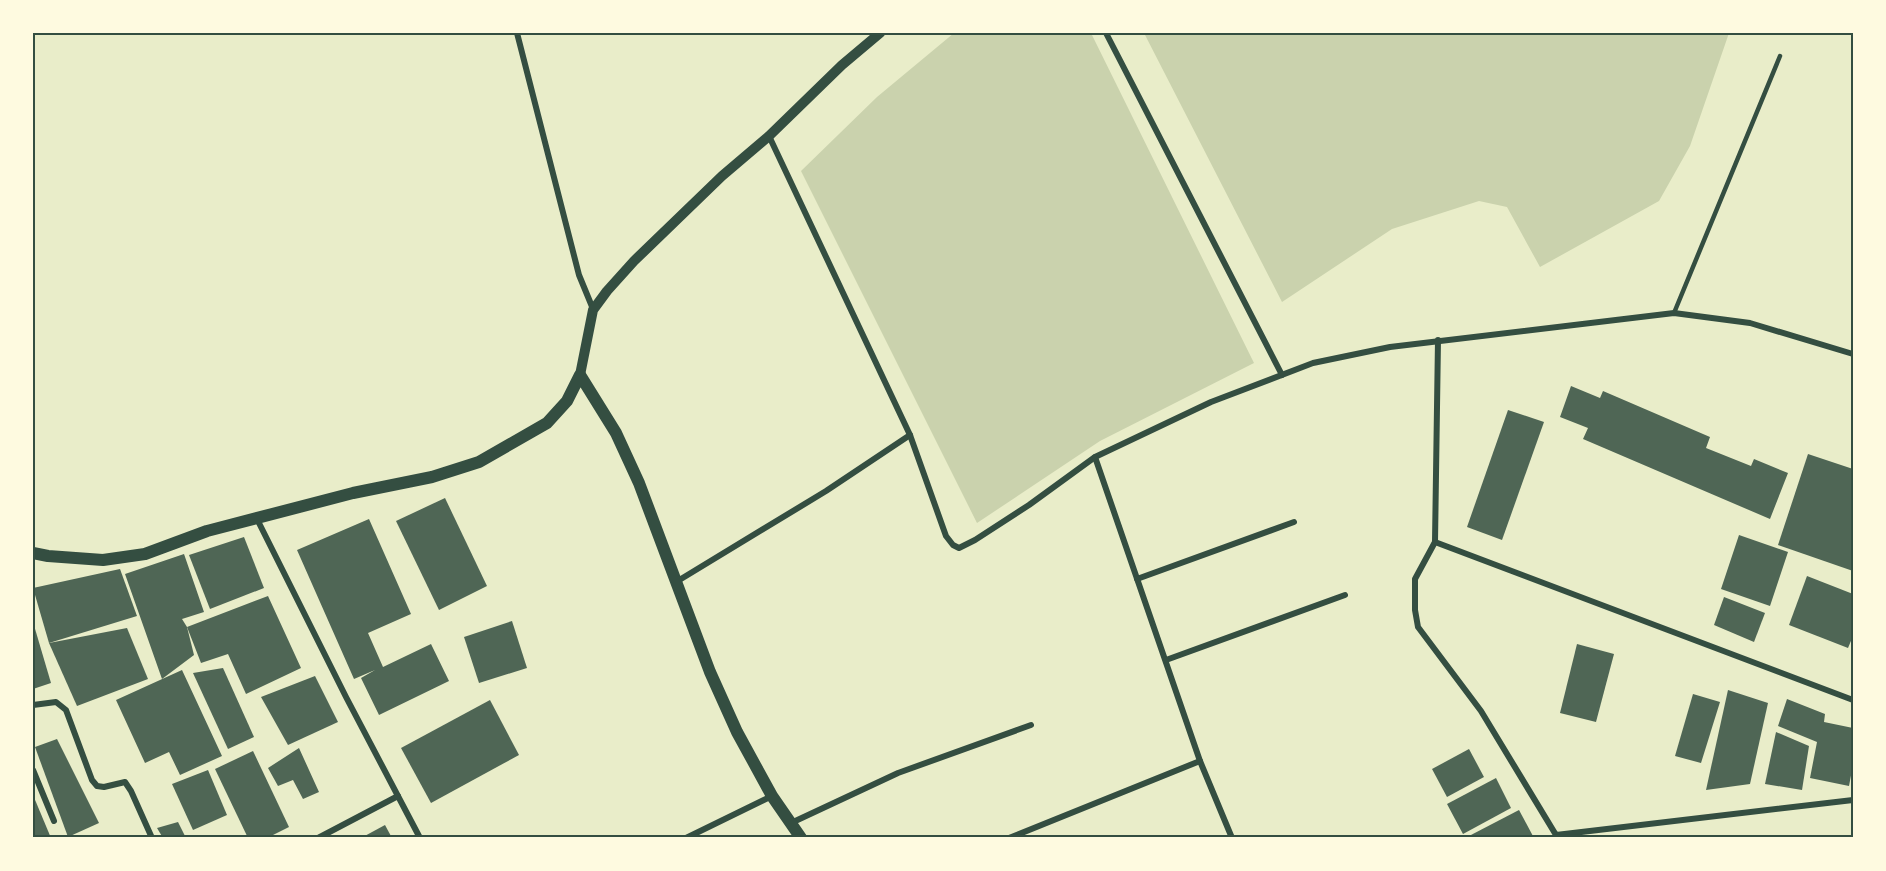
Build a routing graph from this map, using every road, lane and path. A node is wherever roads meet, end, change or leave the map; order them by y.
1 (517, 33) edge
2 (880, 33) edge
3 (1106, 33) edge
4 (1780, 56) dead end
5 (769, 136) junction
6 (593, 310) junction
7 (1674, 314) junction
8 (1438, 340) junction
9 (1853, 354) edge
10 (580, 375) junction
11 (1281, 375) junction
12 (910, 435) junction
13 (1095, 457) junction
14 (257, 519) junction
15 (1294, 522) dead end
16 (1435, 542) junction
17 (33, 553) edge
18 (1137, 579) junction
19 (676, 582) junction
20 (1345, 595) dead end
21 (1166, 660) junction
22 (1853, 700) edge
23 (33, 705) edge
24 (1031, 725) dead end
25 (1200, 760) junction
26 (33, 770) edge
27 (398, 796) junction
28 (772, 796) junction
29 (1853, 800) edge
30 (54, 821) dead end
31 (791, 823) junction
32 (1557, 836) edge
33 (149, 837) edge
34 (318, 838) edge
35 (420, 838) edge
36 (686, 838) edge
37 (801, 838) edge
38 (1009, 838) edge
39 (1232, 838) edge

1 - 6 street
2 - 5 street
3 - 11 street
4 - 7 lane
5 - 6 street
5 - 12 street
6 - 10 street
7 - 8 street
7 - 9 street
8 - 11 street
8 - 16 street
10 - 14 main road
10 - 19 main road
11 - 13 street
12 - 13 street
12 - 19 street
13 - 18 street
14 - 17 main road
14 - 27 street
15 - 18 street
16 - 22 street
16 - 32 street
18 - 21 street
19 - 28 main road
20 - 21 street
21 - 25 street
23 - 33 street
24 - 31 street
25 - 38 street
25 - 39 street
26 - 30 street
27 - 34 street
27 - 35 street
28 - 31 main road
28 - 36 street
29 - 32 street
31 - 37 main road

